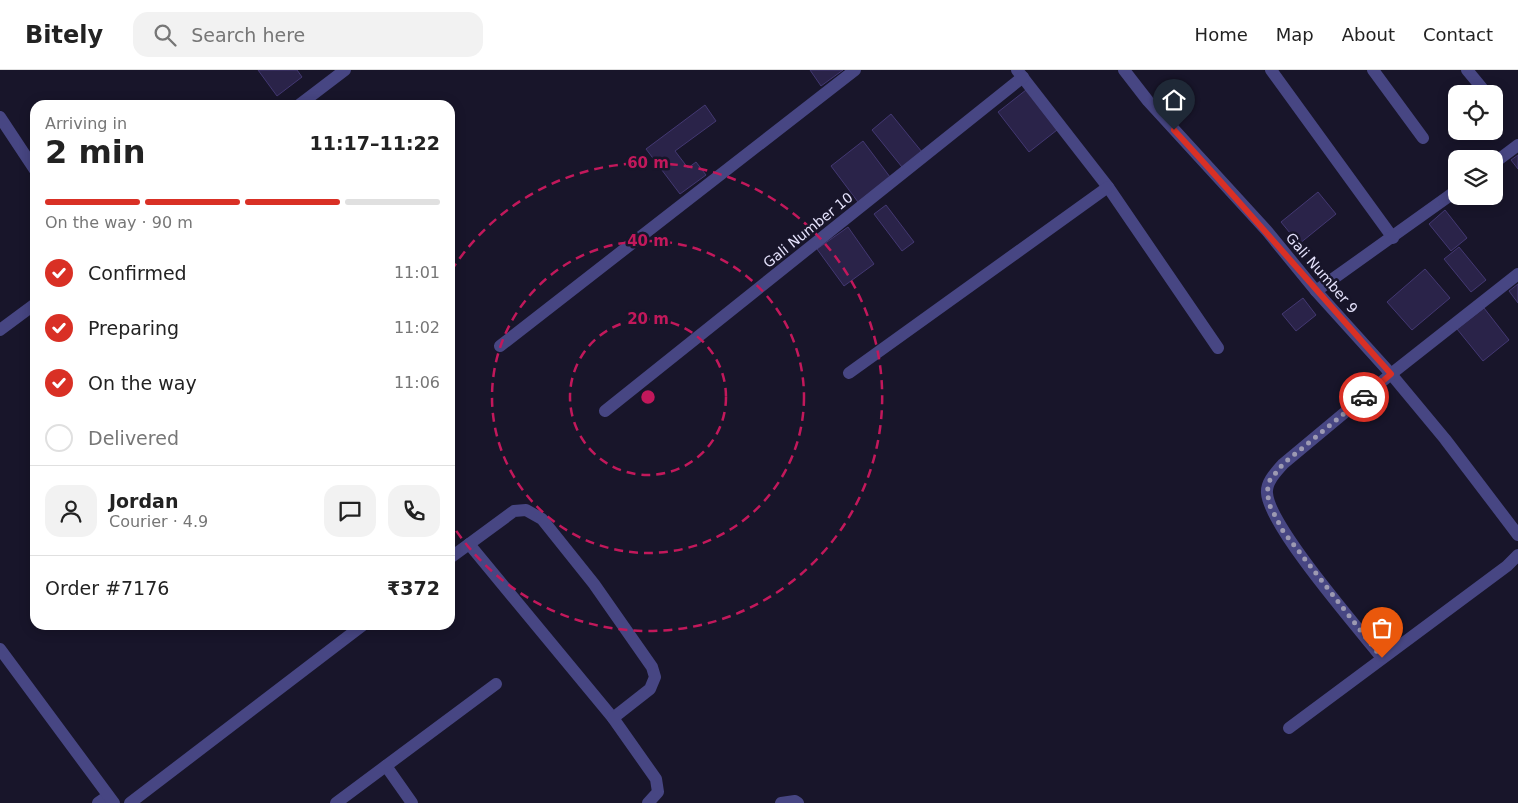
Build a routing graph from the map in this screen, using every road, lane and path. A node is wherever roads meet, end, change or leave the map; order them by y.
1 (346, 70) edge
2 (855, 70) edge
3 (1124, 70) edge
4 (1270, 70) edge
5 (1373, 70) edge
6 (1467, 70) edge
7 (1020, 74) edge
8 (1480, 85) edge
9 (306, 100) edge
10 (0, 117) edge
11 (1423, 138) dead end
12 (1518, 145) edge
13 (1503, 156) edge
14 (30, 162) edge
15 (1108, 187) junction
16 (1448, 197) edge
17 (1393, 238) junction
18 (1518, 274) edge
19 (1316, 291) junction
20 (30, 308) edge
21 (0, 330) edge
22 (500, 346) dead end
23 (1218, 348) dead end
24 (849, 373) dead end
25 (1391, 374) junction
26 (605, 411) dead end
27 (1518, 535) edge
28 (469, 544) junction
29 (455, 554) edge
30 (1518, 555) edge
31 (356, 630) edge
32 (0, 649) edge
33 (1382, 658) junction
34 (496, 684) dead end
35 (613, 718) junction
36 (1289, 728) dead end
37 (386, 766) junction
38 (107, 801) edge
39 (130, 803) edge
40 (336, 803) edge
41 (412, 803) edge
42 (648, 803) edge
43 (781, 803) edge
44 (798, 803) edge

1 - 9 street
2 - 22 street
3 - 19 street, Gali Number 9
4 - 17 street
5 - 11 street
6 - 8 street
7 - 15 street
7 - 26 street, Gali Number 10
10 - 14 street
12 - 13 street
15 - 23 street
15 - 24 street
16 - 17 street
17 - 19 street
18 - 25 street
19 - 25 street, Gali Number 9
20 - 21 street
25 - 27 street, Gali Number 9
25 - 33 street
28 - 29 street
28 - 35 street
28 - 35 street
30 - 33 street
31 - 39 street
32 - 38 street
33 - 36 street
34 - 37 street
35 - 42 street
37 - 40 street
37 - 41 street
43 - 44 street

